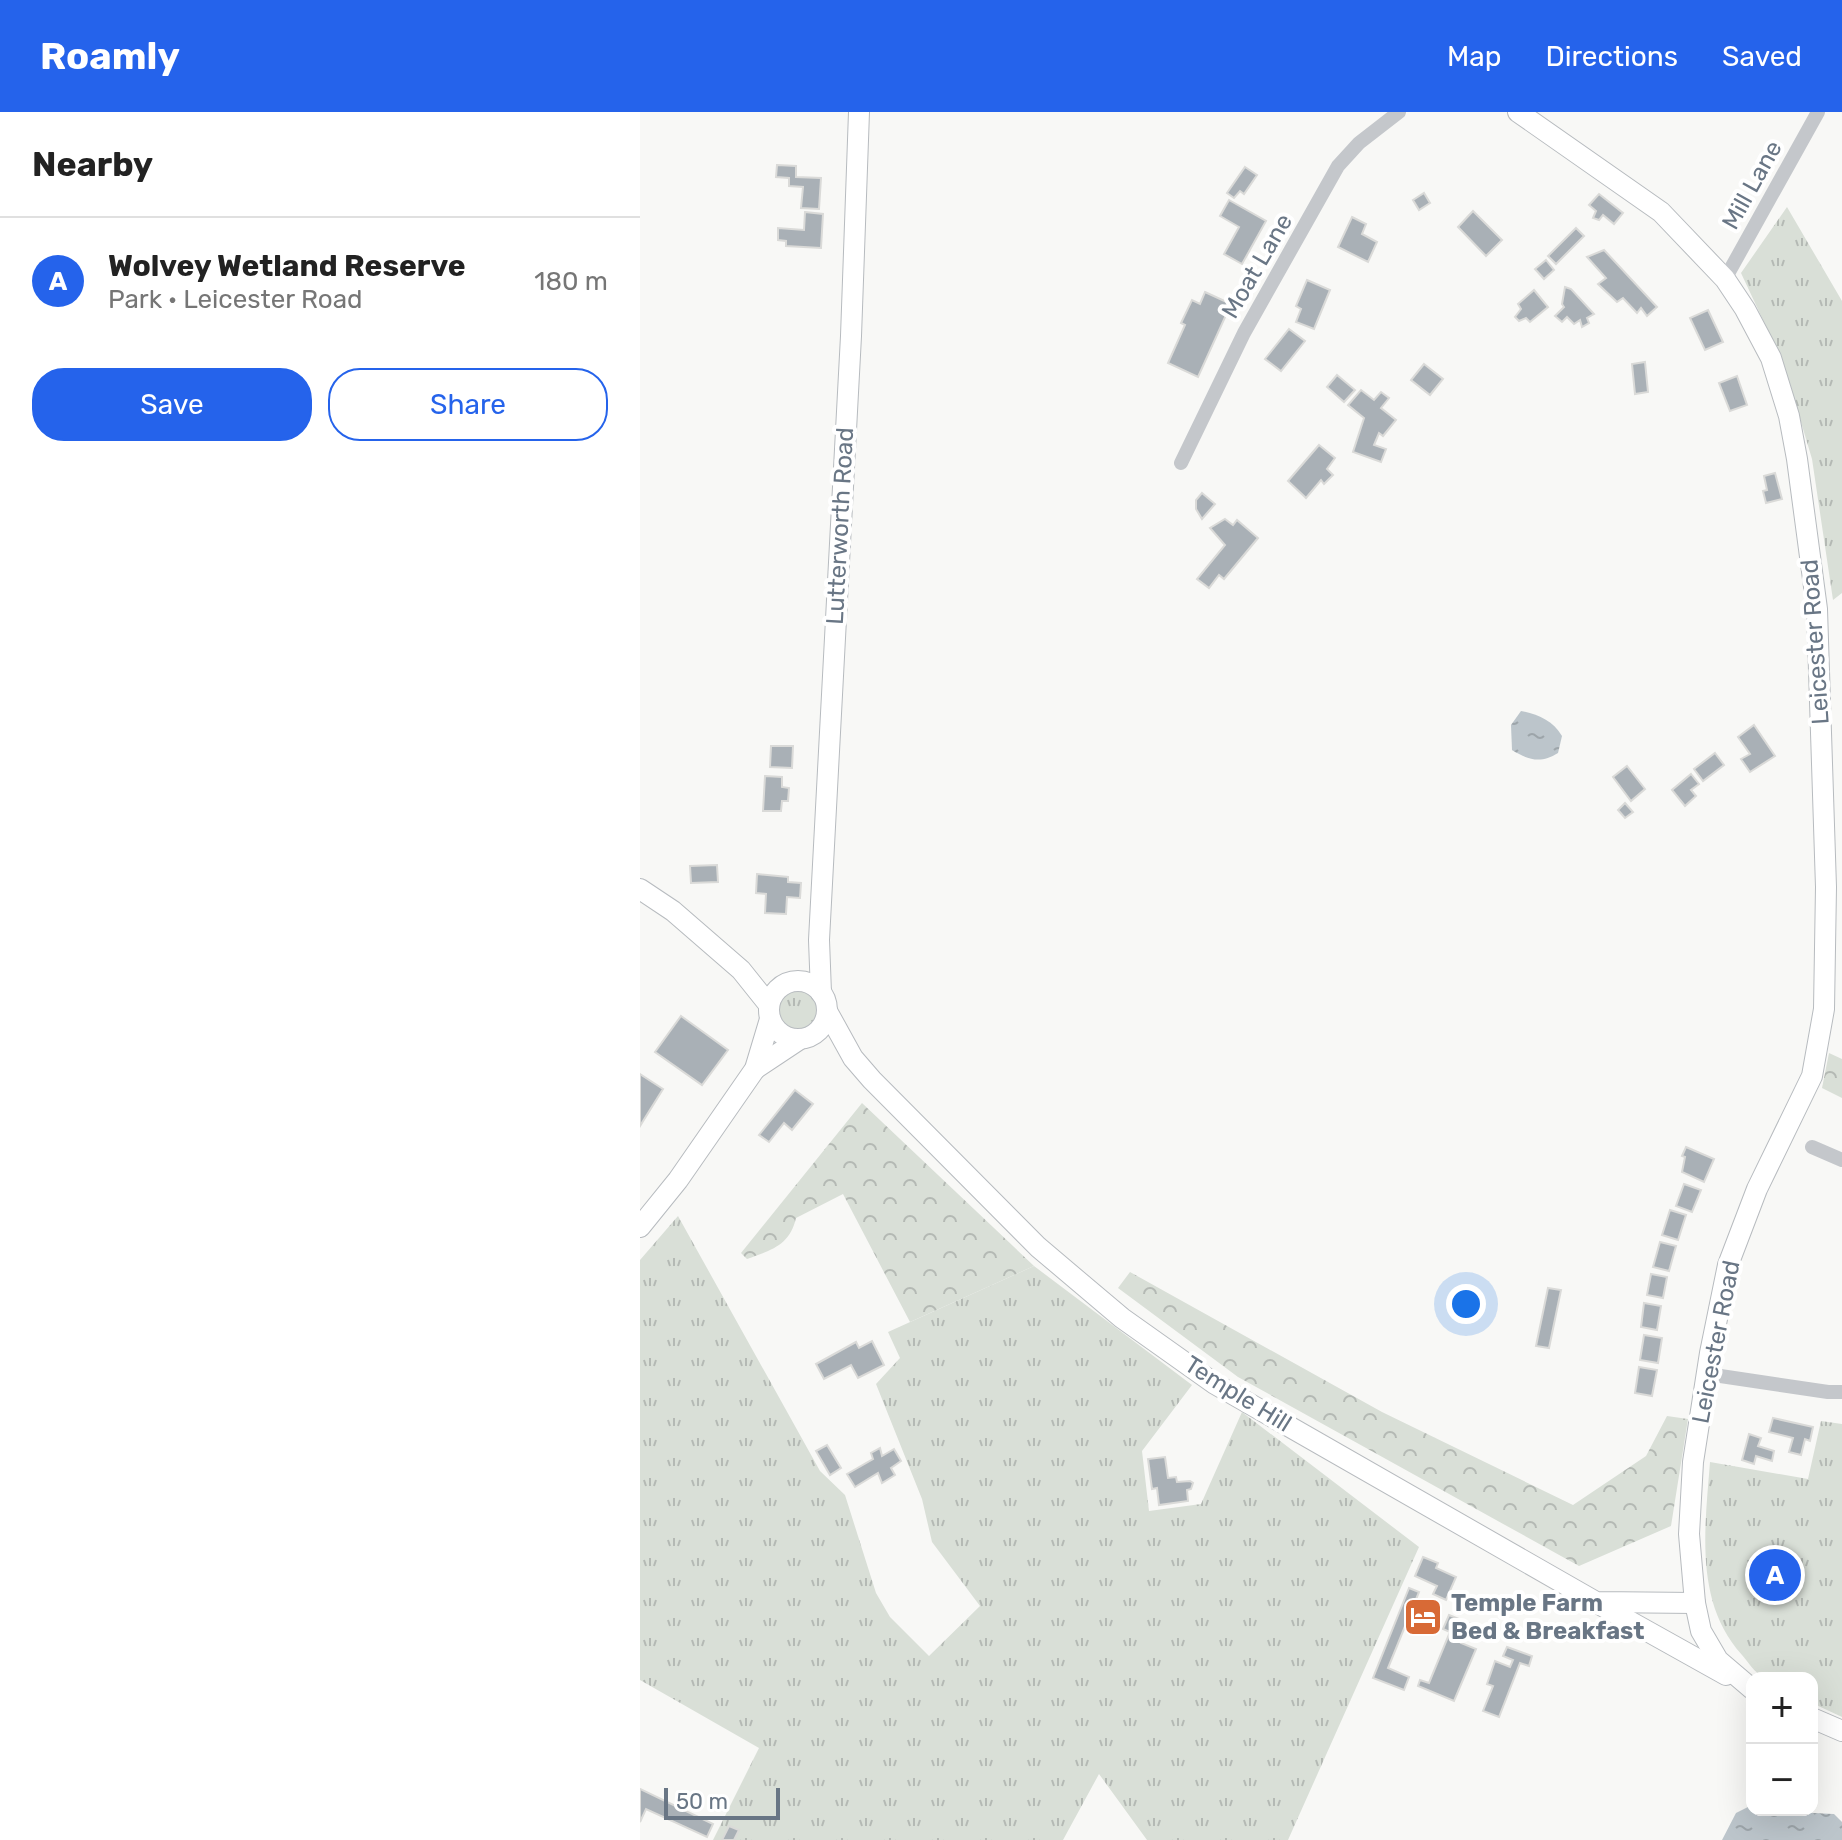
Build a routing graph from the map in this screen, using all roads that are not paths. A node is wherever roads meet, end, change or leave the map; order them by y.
1 (859, 112) edge
2 (1399, 112) edge
3 (1518, 112) edge
4 (1818, 112) edge
5 (1725, 279) junction
6 (1181, 463) dead end
7 (640, 889) edge
8 (819, 940) junction
9 (741, 970) junction
10 (787, 984) junction
11 (824, 1002) junction
12 (770, 1012) junction
13 (806, 1038) junction
14 (853, 1058) junction
15 (755, 1069) junction
16 (1812, 1147) dead end
17 (1842, 1160) edge
18 (640, 1227) edge
19 (1707, 1374) junction
20 (1842, 1392) edge
21 (1596, 1602) junction
22 (1695, 1603) junction
23 (1746, 1685) edge
24 (1746, 1686) edge
25 (1818, 1721) edge
26 (1842, 1731) edge

1 - 8 main road, Lutterworth Road
2 - 6 street, Moat Lane
3 - 5 main road, Leicester Road
4 - 5 street, Mill Lane
5 - 19 main road, Leicester Road
7 - 9 main road
8 - 10 main road, Lutterworth Road
8 - 11 main road, Lutterworth Road
9 - 10 main road
9 - 12 main road
10 - 11 main road
10 - 12 main road
11 - 13 main road
11 - 14 main road, Temple Hill
12 - 13 main road
12 - 15 main road
13 - 14 main road, Temple Hill
13 - 15 main road
14 - 21 main road, Temple Hill
15 - 18 main road
16 - 17 street
19 - 20 street
19 - 22 main road, Leicester Road
21 - 22 main road, Temple Hill
21 - 24 main road
22 - 23 main road, Leicester Road
25 - 26 main road

